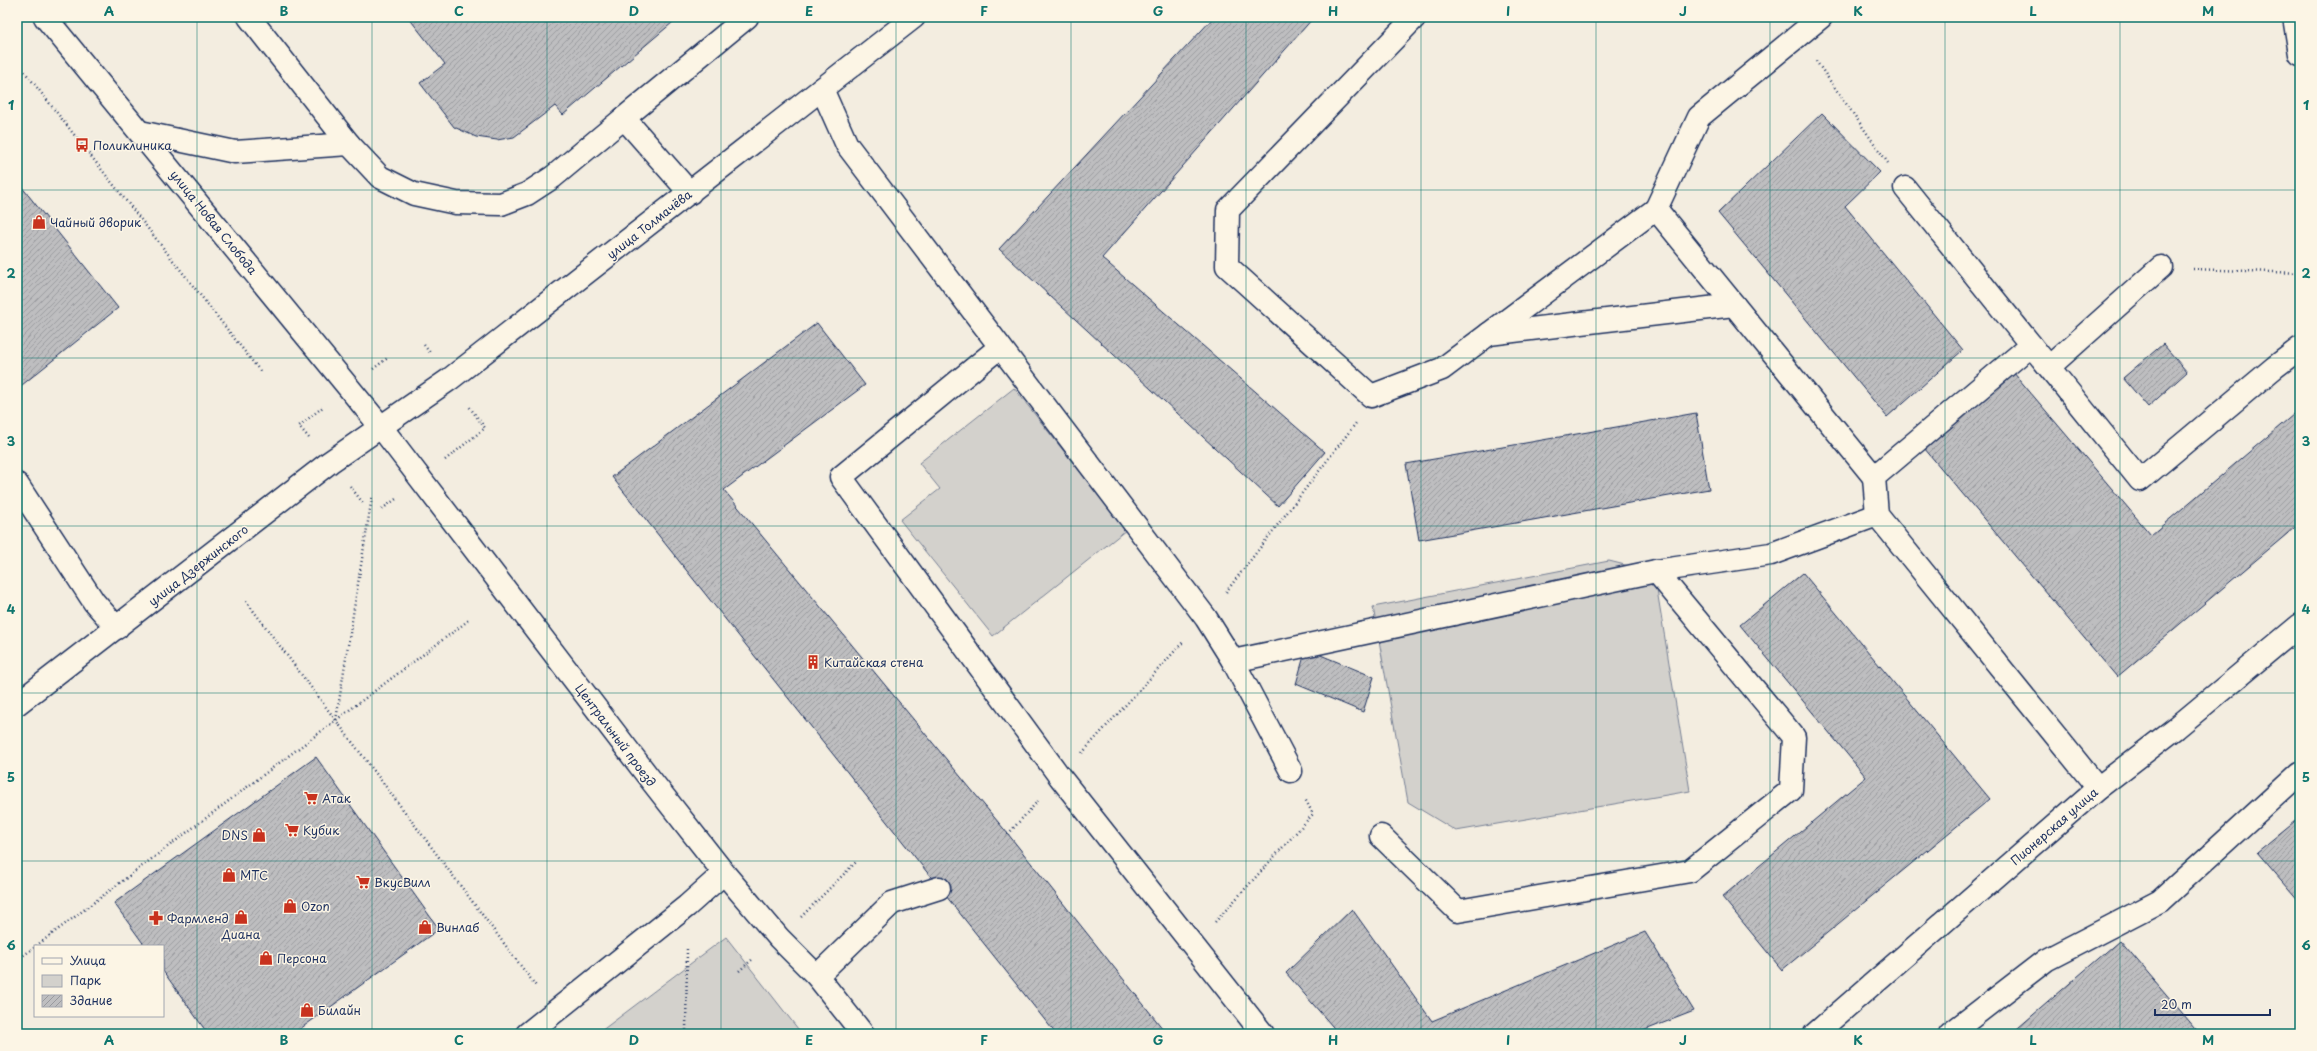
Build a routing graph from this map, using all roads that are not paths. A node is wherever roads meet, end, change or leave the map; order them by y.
1 (45, 17) edge
2 (249, 17) edge
3 (746, 17) edge
4 (914, 17) edge
5 (1415, 17) edge
6 (1821, 17) edge
7 (2294, 17) edge
8 (2300, 54) edge
9 (822, 89) junction
10 (624, 118) junction
11 (140, 132) junction
12 (349, 144) junction
13 (1905, 188) road end
14 (690, 193) junction
15 (1656, 209) junction
16 (2161, 268) road end
17 (1734, 305) junction
18 (1488, 334) junction
19 (2031, 345) junction
20 (1000, 347) junction
21 (2300, 348) edge
22 (2049, 367) junction
23 (381, 427) junction
24 (1874, 477) junction
25 (17, 484) edge
26 (1877, 515) junction
27 (1656, 571) junction
28 (2300, 625) edge
29 (117, 628) junction
30 (1233, 661) junction
31 (17, 704) edge
32 (1291, 771) road end
33 (2300, 772) edge
34 (2098, 788) junction
35 (1380, 836) dead end
36 (724, 873) junction
37 (939, 888) dead end
38 (817, 976) junction
39 (527, 1034) edge
40 (863, 1034) edge
41 (1263, 1034) edge
42 (1815, 1034) edge
43 (1950, 1034) edge

1 - 11 street, улица Новая Слобода
2 - 12 street
3 - 10 street
4 - 9 street, улица Толмачёва
5 - 18 street
6 - 15 street
7 - 8 street
9 - 14 street, улица Толмачёва
9 - 20 street
10 - 12 street
10 - 14 street
11 - 12 street
11 - 23 street, улица Новая Слобода
13 - 19 street
14 - 23 street, улица Толмачёва
15 - 17 street
15 - 18 street
16 - 22 street
17 - 18 street
17 - 24 street
19 - 22 street
19 - 24 street
20 - 30 street
20 - 41 street
21 - 22 street
23 - 29 street, улица Дзержинского
23 - 36 street, Центральный проезд
24 - 26 street
25 - 29 street
26 - 27 street
26 - 34 street
27 - 30 street
27 - 35 street
28 - 34 street, Пионерская улица
29 - 31 street, улица Дзержинского
30 - 32 street
33 - 43 street
34 - 42 street, Пионерская улица
36 - 38 street, Центральный проезд
36 - 39 street
37 - 38 street
38 - 40 street, Центральный проезд

